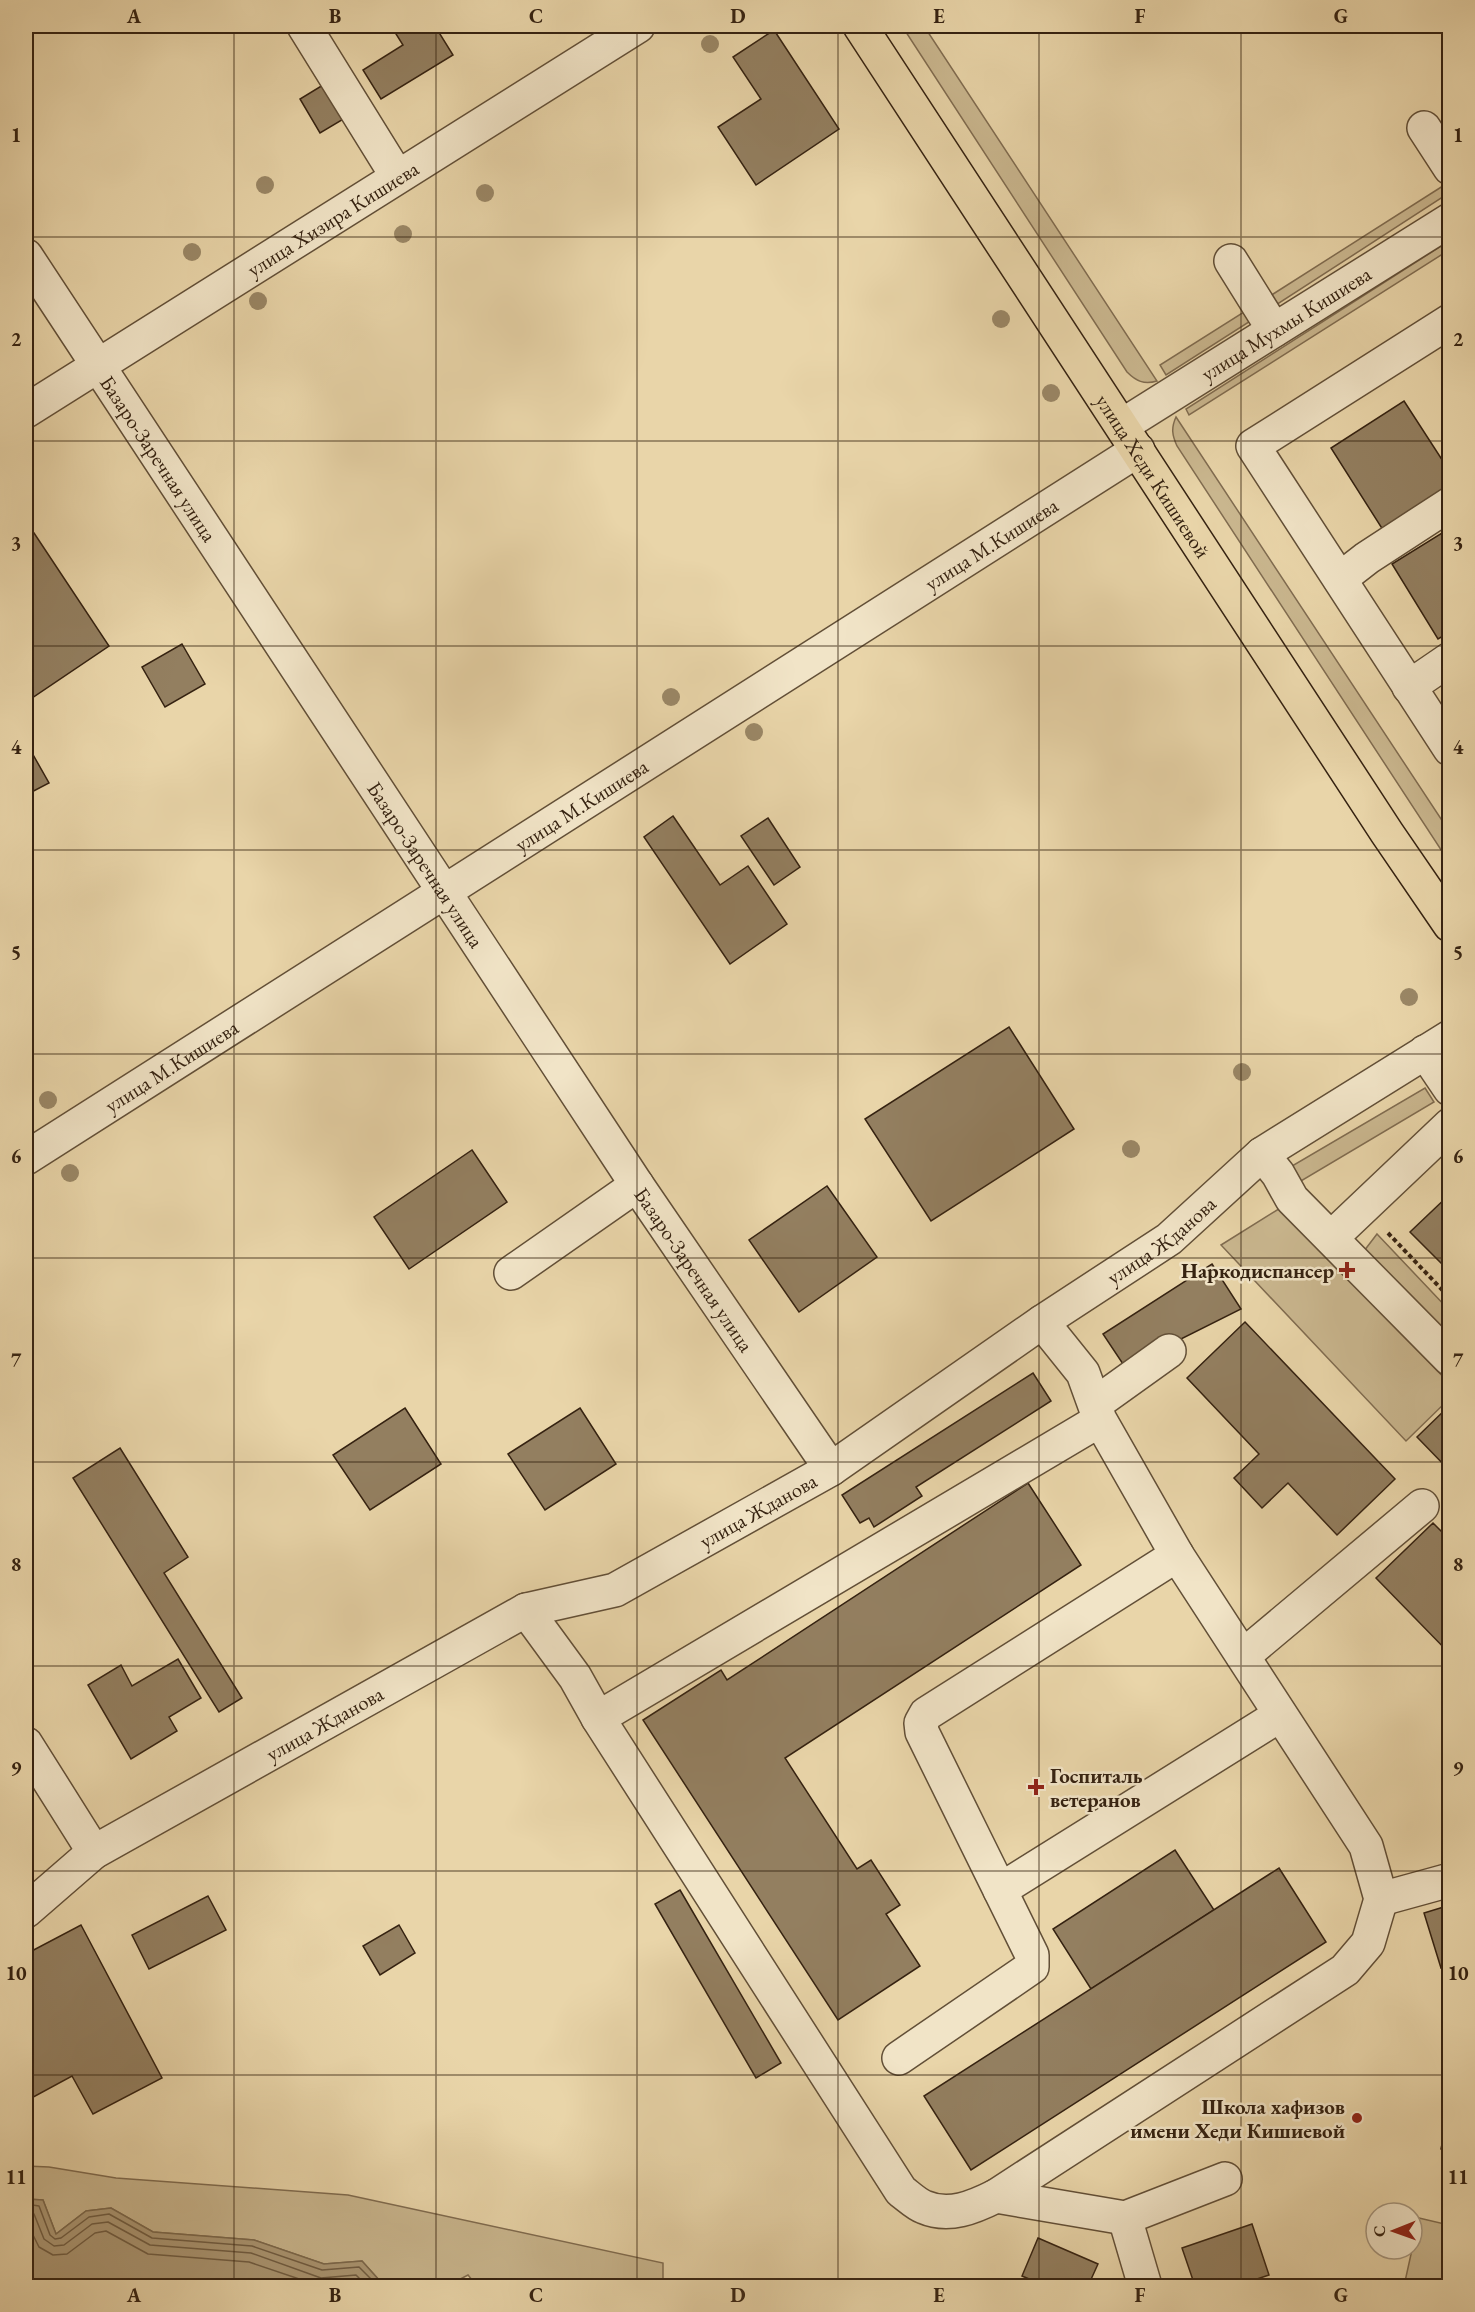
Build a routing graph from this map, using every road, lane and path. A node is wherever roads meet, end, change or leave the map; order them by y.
1 (304, 26) edge
2 (638, 26) edge
3 (860, 26) edge
4 (1424, 128) dead end
5 (1449, 168) edge
6 (397, 176) junction
7 (1449, 220) edge
8 (26, 256) edge
9 (1231, 261) dead end
10 (1449, 321) edge
11 (1274, 330) junction
12 (98, 365) junction
13 (26, 411) edge
14 (1130, 438) junction
15 (1449, 504) edge
16 (1340, 579) junction
17 (1449, 659) edge
18 (1409, 687) junction
19 (1449, 749) edge
20 (443, 891) junction
21 (1449, 925) edge
22 (1437, 1044) edge
23 (1449, 1089) edge
24 (1449, 1125) edge
25 (1262, 1154) junction
26 (26, 1158) edge
27 (637, 1185) junction
28 (1364, 1208) junction
29 (1331, 1238) junction
30 (511, 1273) dead end
31 (1449, 1298) edge
32 (1042, 1322) junction
33 (1169, 1351) dead end
34 (1449, 1359) edge
35 (1098, 1412) junction
36 (831, 1469) junction
37 (1422, 1506) dead end
38 (1177, 1555) junction
39 (526, 1610) junction
40 (1243, 1656) junction
41 (1280, 1715) junction
42 (598, 1718) junction
43 (26, 1744) edge
44 (94, 1852) junction
45 (1449, 1880) edge
46 (1000, 1890) junction
47 (1381, 1899) junction
48 (26, 1911) edge
49 (899, 2058) dead end
50 (1225, 2179) dead end
51 (996, 2196) junction
52 (1125, 2218) junction
53 (1145, 2286) edge

1 - 6 street
2 - 6 street, улица Хизира Кишиева
3 - 14 main road, улица Хеди Кишиевой
4 - 5 street
6 - 12 street, улица Хизира Кишиева
7 - 11 street, улица Мухмы Кишиева
8 - 12 street, Базаро-Заречная улица
9 - 11 street
10 - 16 street
11 - 14 street, улица Мухмы Кишиева
12 - 13 street, улица Хизира Кишиева
12 - 20 street, Базаро-Заречная улица
14 - 20 street, улица М.Кишиева
14 - 21 main road, улица Хеди Кишиевой
15 - 16 street
16 - 18 street
17 - 18 street
18 - 19 street
20 - 26 street, улица М.Кишиева
20 - 27 street, Базаро-Заречная улица
22 - 23 street
22 - 25 street, улица Жданова
24 - 28 street
25 - 29 street
25 - 32 street, улица Жданова
27 - 30 street
27 - 36 street, Базаро-Заречная улица
28 - 29 street
28 - 31 path
29 - 34 street
32 - 35 street
32 - 36 street, улица Жданова
33 - 35 street
35 - 38 street
35 - 42 street
36 - 39 street, улица Жданова
37 - 40 street
38 - 40 street
38 - 46 street
39 - 42 street
39 - 44 street, улица Жданова
40 - 41 street
41 - 46 street
41 - 47 street
42 - 51 street
43 - 44 street
44 - 48 street, улица Жданова
45 - 47 street
46 - 49 street
47 - 51 street
50 - 52 street
51 - 52 street
52 - 53 street

